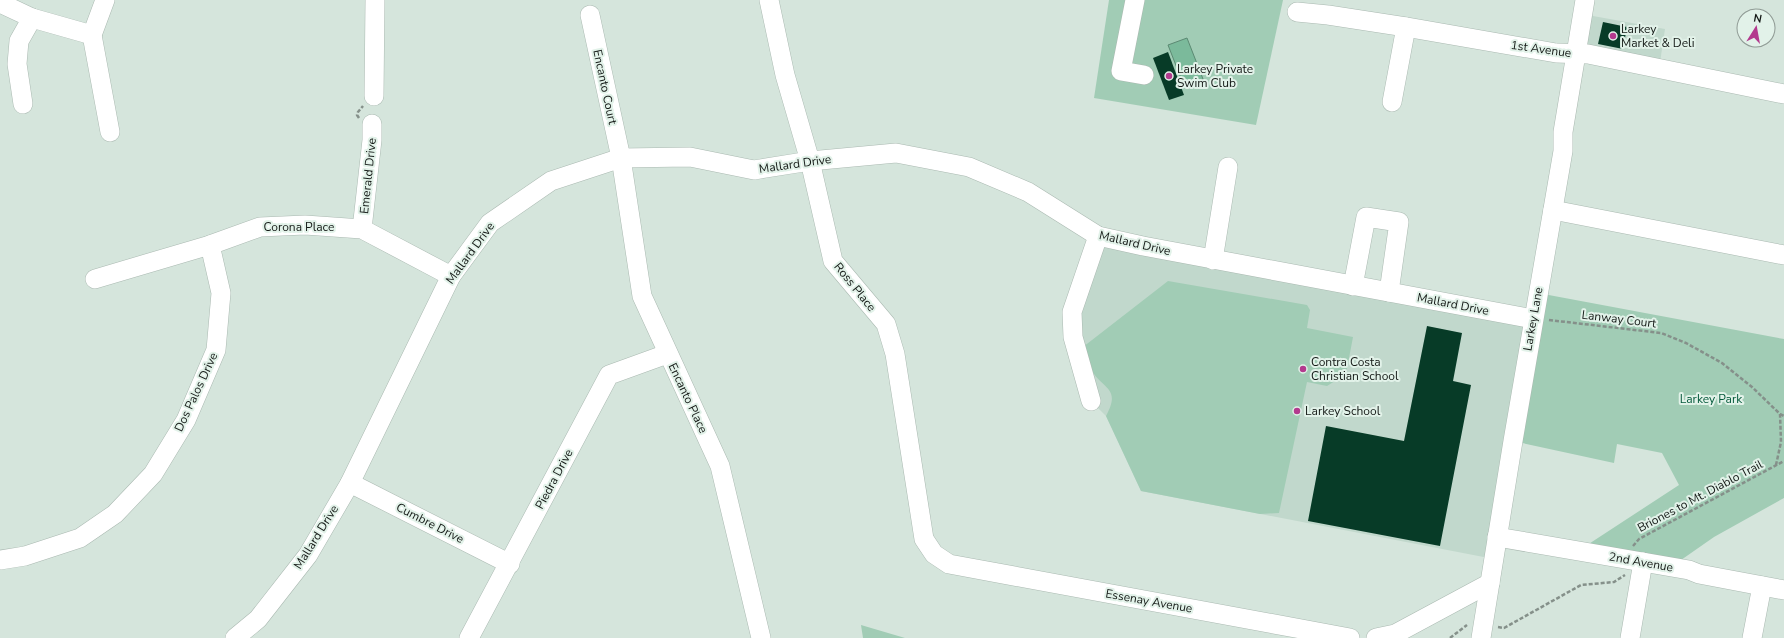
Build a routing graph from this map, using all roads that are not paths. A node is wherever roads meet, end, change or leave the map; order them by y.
1 (105, 0) edge
2 (375, 0) edge
3 (769, 0) edge
4 (1135, 0) edge
5 (1585, 0) edge
6 (0, 3) edge
7 (1297, 12) dead end
8 (590, 16) dead end
9 (32, 18) junction
10 (1406, 27) junction
11 (92, 35) junction
12 (1575, 54) junction
13 (1144, 75) dead end
14 (1784, 94) edge
15 (374, 96) dead end
16 (1392, 102) dead end
17 (23, 104) dead end
18 (372, 124) dead end
19 (110, 132) dead end
20 (621, 158) junction
21 (810, 161) junction
22 (1228, 167) dead end
23 (1553, 210) junction
24 (362, 229) junction
25 (1098, 236) junction
26 (210, 245) junction
27 (1784, 255) edge
28 (1214, 260) junction
29 (451, 276) junction
30 (95, 279) dead end
31 (1353, 286) junction
32 (1389, 292) junction
33 (1540, 320) junction
34 (668, 354) junction
35 (1091, 401) dead end
36 (350, 482) junction
37 (1497, 537) junction
38 (0, 560) edge
39 (1637, 561) junction
40 (510, 564) junction
41 (949, 564) joint
42 (1490, 584) junction
43 (1762, 586) junction
44 (1784, 590) edge
45 (1482, 631) edge
46 (235, 638) edge
47 (469, 638) edge
48 (761, 638) edge
49 (1350, 638) edge
50 (1376, 638) edge
51 (1630, 638) edge
52 (1752, 638) edge

1 - 11 street
2 - 15 street
3 - 21 street, Ross Place
4 - 13 street
5 - 12 street, Larkey Lane
6 - 9 street
7 - 10 street, 1st Avenue
8 - 20 street, Encanto Court
9 - 11 street
9 - 17 street
10 - 12 street, 1st Avenue
10 - 16 street
11 - 19 street
12 - 14 street, 1st Avenue
12 - 23 street, Larkey Lane
18 - 24 street, Emerald Drive
20 - 21 street, Mallard Drive
20 - 29 street, Mallard Drive
20 - 34 street, Encanto Place
21 - 25 street, Mallard Drive
21 - 41 street, Ross Place
22 - 28 street
23 - 27 street
23 - 33 street, Larkey Lane
24 - 26 street, Corona Place
24 - 29 street, Corona Place
25 - 28 street, Mallard Drive
25 - 35 street
26 - 30 street, Corona Place
26 - 38 street, Dos Palos Drive
28 - 31 street, Mallard Drive
29 - 36 street, Mallard Drive
31 - 32 street, Mallard Drive
31 - 32 street
32 - 33 street, Mallard Drive
33 - 37 street, Larkey Lane
34 - 40 street, Piedra Drive
34 - 48 street, Encanto Place
36 - 40 street, Cumbre Drive
36 - 46 street, Mallard Drive
37 - 39 street, 2nd Avenue
37 - 42 street, Larkey Lane
39 - 43 street, 2nd Avenue
39 - 51 street
40 - 47 street, Piedra Drive
41 - 49 street, Essenay Avenue
42 - 45 street, Larkey Lane
42 - 50 street
43 - 44 street, 2nd Avenue
43 - 52 street

